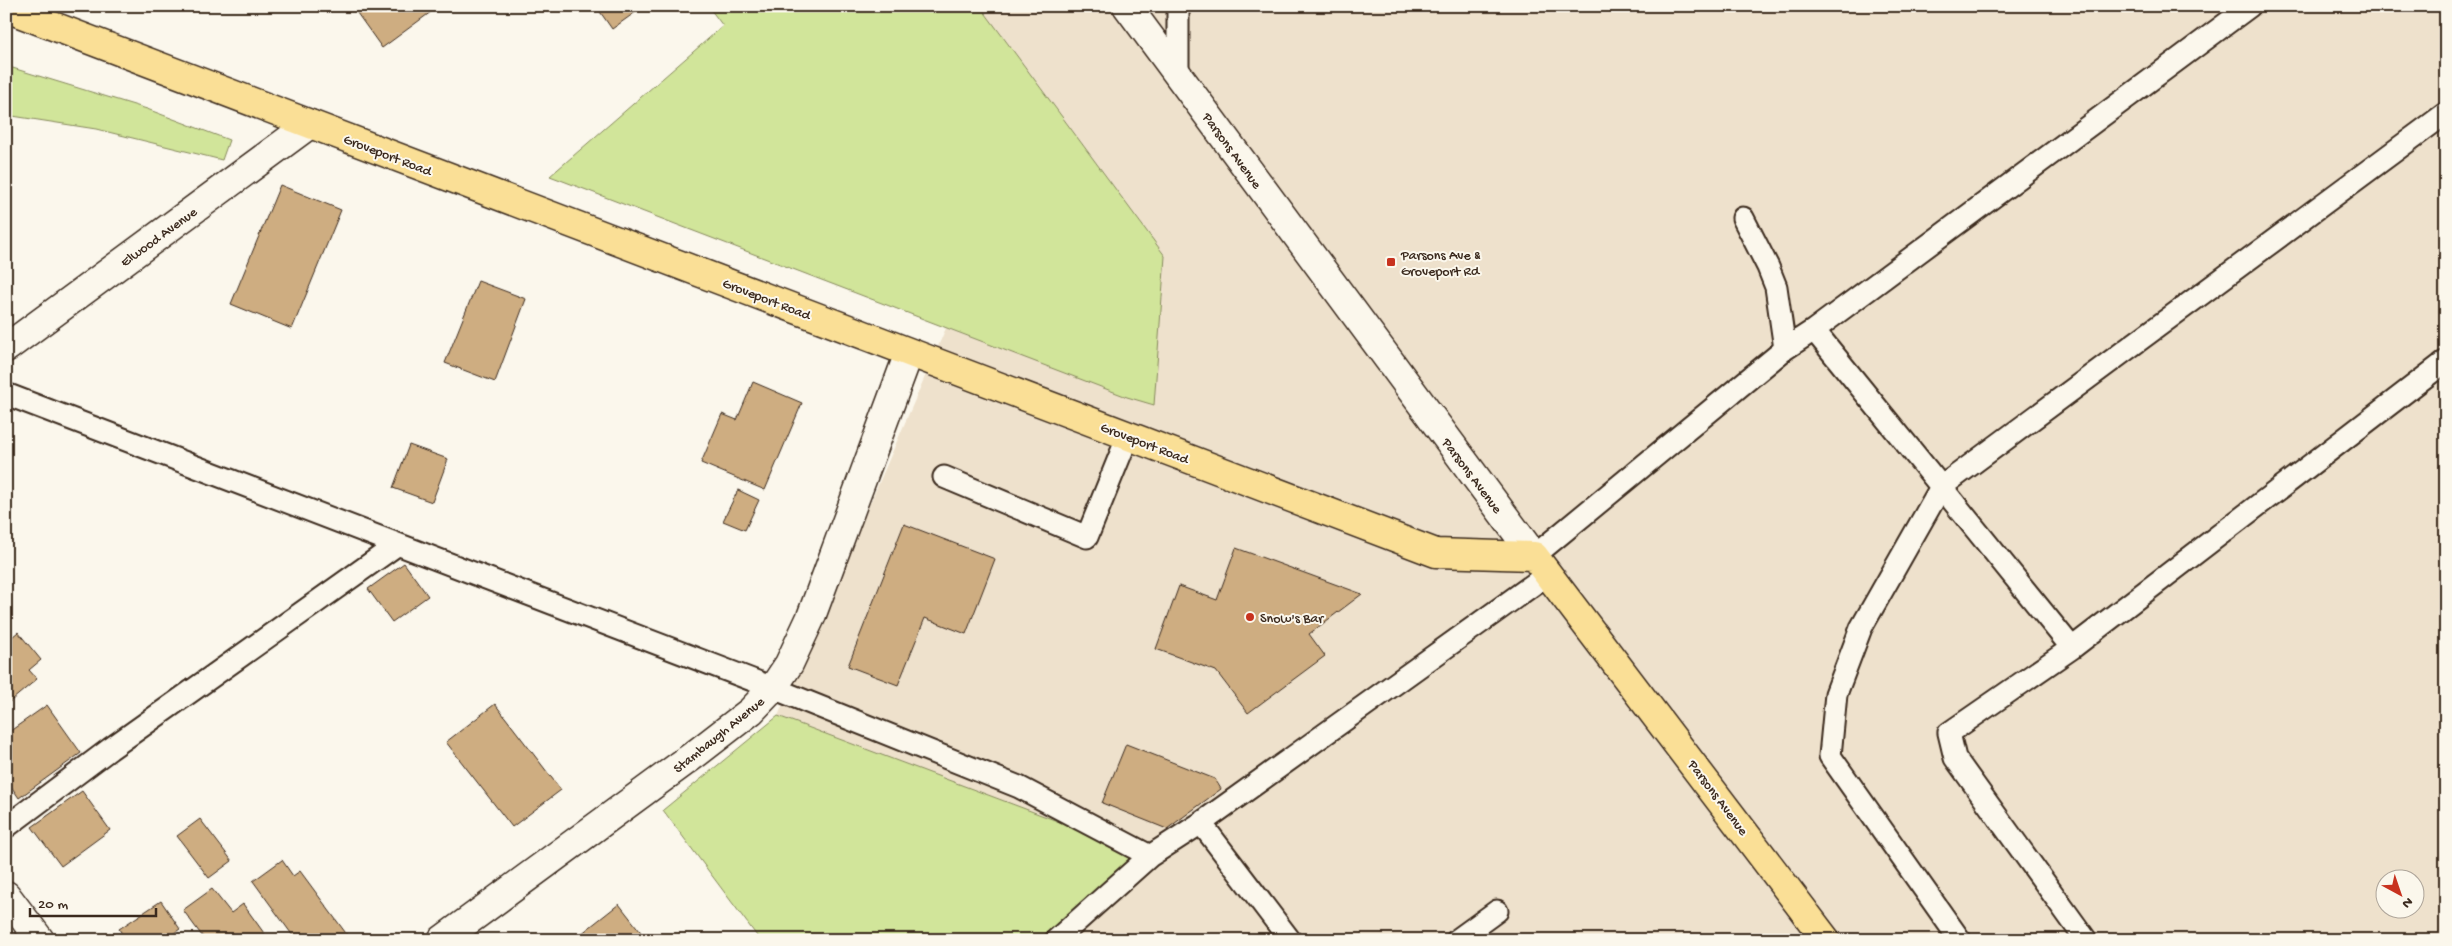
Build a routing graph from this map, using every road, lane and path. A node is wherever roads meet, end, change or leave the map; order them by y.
1 (1127, 6) edge
2 (1178, 6) edge
3 (2250, 6) edge
4 (6, 8) edge
5 (1178, 75) junction
6 (2446, 113) edge
7 (310, 124) junction
8 (1743, 218) dead end
9 (1814, 330) junction
10 (6, 348) edge
11 (1785, 349) junction
12 (909, 353) junction
13 (2446, 361) edge
14 (6, 394) edge
15 (1128, 436) junction
16 (944, 477) dead end
17 (1941, 487) junction
18 (398, 544) junction
19 (1541, 565) junction
20 (2072, 648) junction
21 (773, 688) junction
22 (1201, 823) junction
23 (6, 828) edge
24 (1150, 856) junction
25 (6, 895) edge
26 (1497, 910) dead end
27 (40, 940) edge
28 (442, 940) edge
29 (1056, 940) edge
30 (1290, 940) edge
31 (1457, 940) edge
32 (1826, 940) edge
33 (1960, 940) edge
34 (2086, 940) edge

1 - 5 street, Parsons Avenue
2 - 5 lane
3 - 9 lane
4 - 7 main road, Groveport Road
5 - 19 street, Parsons Avenue
6 - 17 lane
7 - 10 street, Elwood Avenue
7 - 12 main road, Groveport Road
8 - 11 lane
9 - 11 lane
9 - 17 lane
11 - 19 lane
12 - 15 main road, Groveport Road
12 - 21 street, Stambaugh Avenue
13 - 20 lane
14 - 18 lane
15 - 16 lane
15 - 19 main road, Groveport Road
17 - 20 lane
17 - 33 lane
18 - 21 lane
18 - 23 lane
19 - 22 lane
19 - 32 main road, Parsons Avenue
20 - 34 lane
21 - 24 lane
21 - 28 street, Stambaugh Avenue
22 - 24 lane
22 - 30 lane
24 - 29 lane
25 - 27 street
26 - 31 lane

